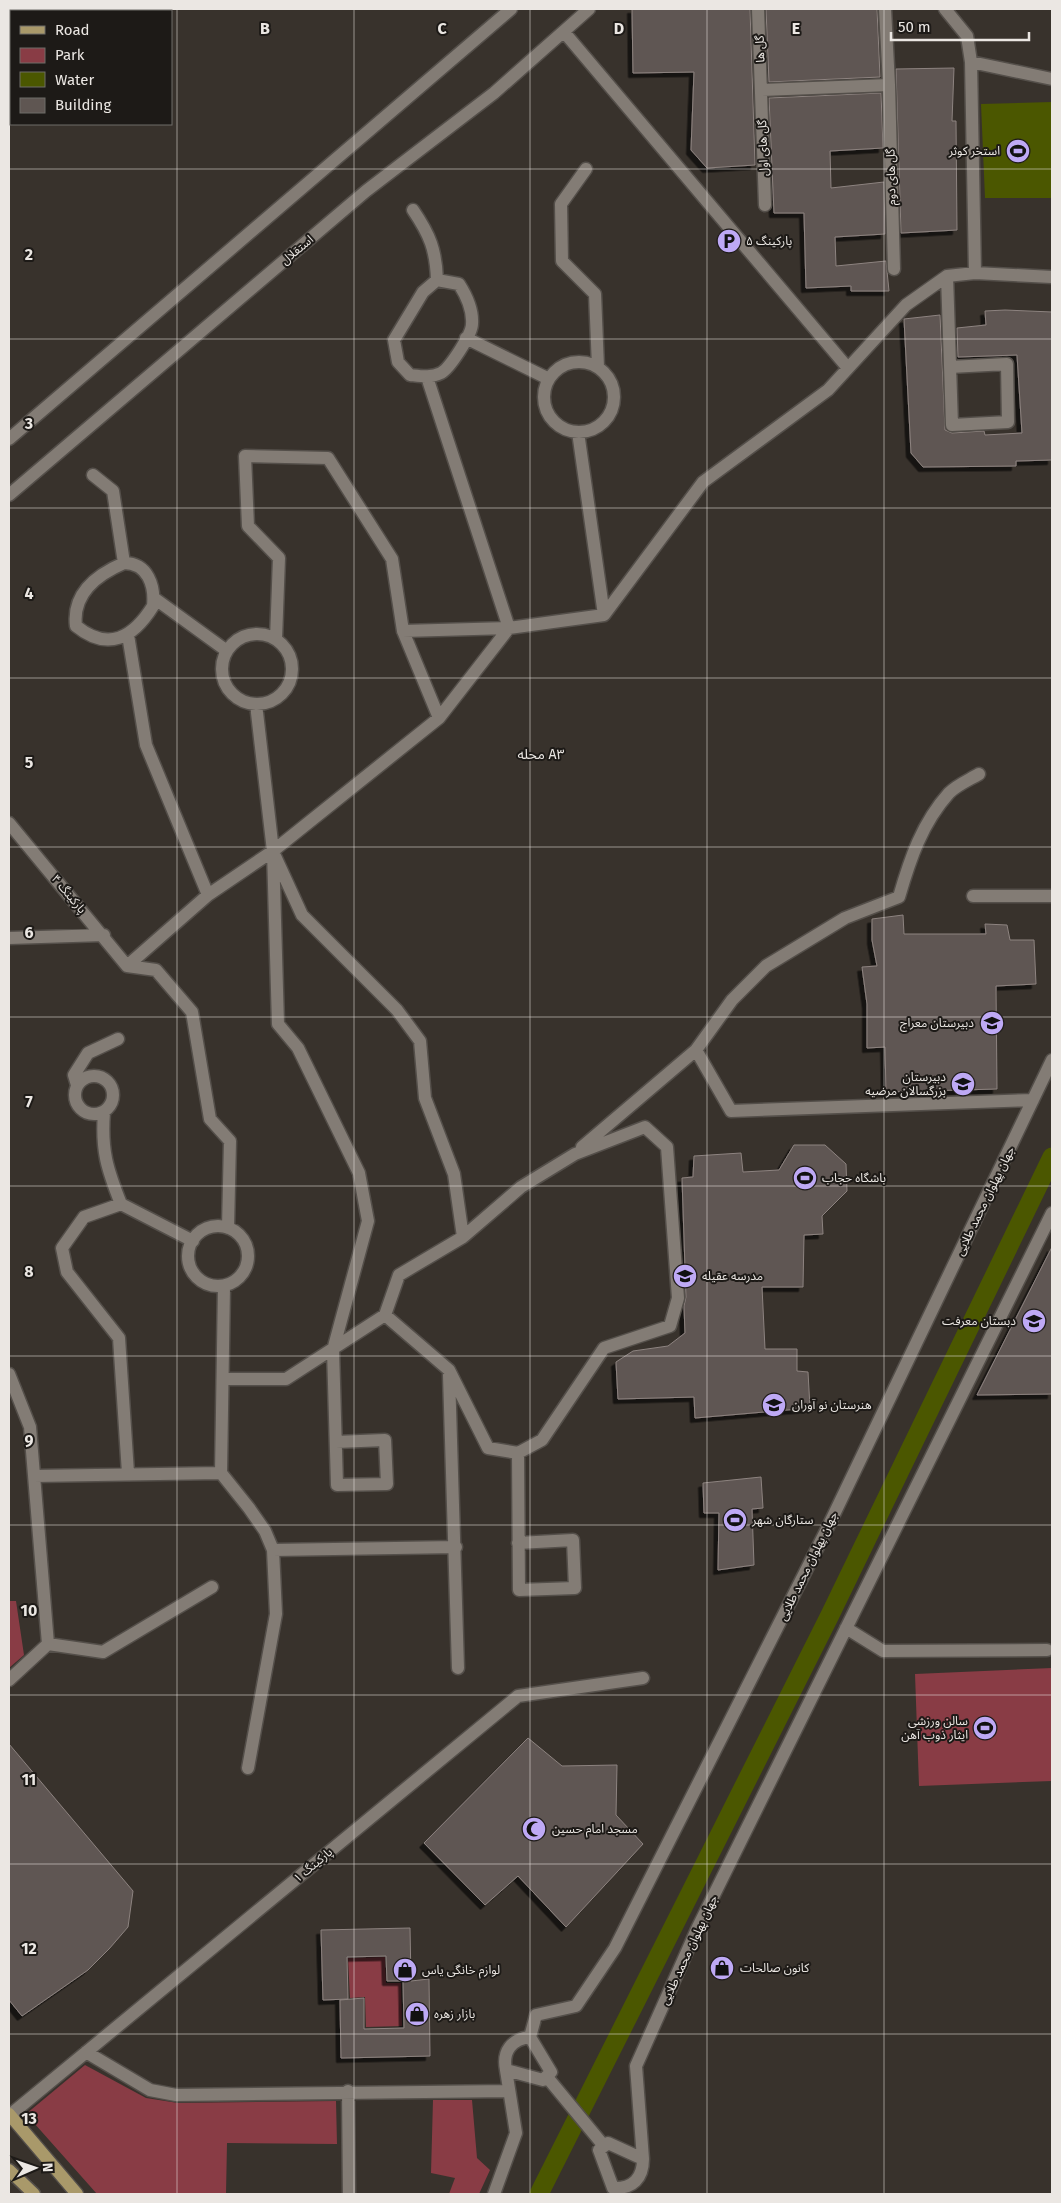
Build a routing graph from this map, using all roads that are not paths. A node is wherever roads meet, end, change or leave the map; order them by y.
1 (511, 9) edge
2 (590, 9) edge
3 (758, 9) edge
4 (885, 9) edge
5 (945, 9) edge
6 (564, 32) junction
7 (971, 62) junction
8 (1052, 79) edge
9 (889, 85) junction
10 (761, 90) junction
11 (586, 169) dead end
12 (765, 205) dead end
13 (413, 210) dead end
14 (894, 269) dead end
15 (976, 273) junction
16 (947, 276) junction
17 (1052, 277) edge
18 (437, 280) junction
19 (466, 338) junction
20 (598, 367) junction
21 (847, 367) junction
22 (950, 367) junction
23 (427, 377) junction
24 (549, 379) junction
25 (578, 432) junction
26 (9, 439) edge
27 (93, 475) dead end
28 (9, 495) edge
29 (124, 563) junction
30 (154, 598) junction
31 (604, 615) junction
32 (509, 628) junction
33 (403, 630) junction
34 (128, 635) junction
35 (276, 639) junction
36 (227, 651) junction
37 (256, 704) junction
38 (439, 718) junction
39 (979, 774) dead end
40 (9, 823) edge
41 (273, 851) junction
42 (208, 895) junction
43 (973, 896) dead end
44 (1052, 896) edge
45 (104, 935) junction
46 (9, 938) edge
47 (127, 966) junction
48 (118, 1039) dead end
49 (696, 1050) junction
50 (1052, 1060) edge
51 (77, 1085) junction
52 (1033, 1100) junction
53 (104, 1112) junction
54 (575, 1154) junction
55 (122, 1204) junction
56 (1052, 1213) edge
57 (228, 1228) junction
58 (463, 1237) junction
59 (193, 1241) junction
60 (224, 1286) junction
61 (385, 1314) junction
62 (333, 1350) junction
63 (449, 1370) junction
64 (9, 1374) edge
65 (223, 1379) junction
66 (336, 1442) junction
67 (518, 1453) junction
68 (128, 1473) junction
69 (221, 1473) junction
70 (34, 1476) junction
71 (518, 1543) junction
72 (456, 1547) junction
73 (273, 1550) junction
74 (212, 1588) dead end
75 (846, 1628) junction
76 (48, 1644) junction
77 (1047, 1650) dead end
78 (458, 1668) dead end
79 (643, 1678) dead end
80 (9, 1680) edge
81 (248, 1768) dead end
82 (530, 2036) junction
83 (86, 2052) junction
84 (506, 2070) junction
85 (547, 2077) junction
86 (509, 2091) junction
87 (348, 2092) junction
88 (9, 2115) edge
89 (604, 2146) junction
90 (643, 2160) junction
91 (9, 2170) edge
92 (616, 2191) edge
93 (34, 2194) edge
94 (77, 2194) edge
95 (349, 2194) edge
96 (494, 2194) edge

1 - 26 street
2 - 6 street, استقلال
3 - 10 street, گل ها
4 - 9 street, گل های دوم
5 - 7 street
6 - 21 street
6 - 28 street, استقلال
7 - 8 street
7 - 15 street
9 - 10 street
9 - 14 street, گل های دوم
10 - 12 street, گل های اول
11 - 20 street
13 - 18 street
15 - 16 street
15 - 17 street
16 - 21 street
16 - 22 street
18 - 19 street
18 - 23 street
19 - 23 street
19 - 24 street
20 - 24 street
20 - 25 street
21 - 31 street
22 - 22 street
23 - 32 street
24 - 25 street
25 - 31 street
27 - 29 street
29 - 30 street
29 - 34 street
30 - 34 street
30 - 36 street
31 - 32 street
32 - 33 street
32 - 38 street
33 - 35 street
33 - 38 street
34 - 42 street
35 - 36 street
35 - 37 street
36 - 37 street
37 - 41 street
38 - 41 street
39 - 49 street
40 - 45 street, پارکینگ ۴
41 - 42 street
41 - 58 street
41 - 62 street
42 - 47 street
43 - 44 street
45 - 46 street
45 - 47 street, پارکینگ ۴
47 - 57 street
48 - 51 street
49 - 52 street
49 - 54 street
50 - 52 street, جهان پهلوان محمد طلایی
51 - 53 street
51 - 53 street
52 - 82 street, جهان پهلوان محمد طلایی
53 - 55 street
54 - 58 street
54 - 67 street
55 - 59 street
55 - 68 street
56 - 75 street, جهان پهلوان محمد طلایی
57 - 59 street
57 - 60 street
58 - 61 street
59 - 60 street
60 - 65 street
61 - 62 street
61 - 63 street
62 - 65 street
62 - 66 street
63 - 67 street
63 - 72 street
64 - 70 street
65 - 69 street
66 - 66 street
67 - 71 street
68 - 69 street
68 - 70 street
69 - 73 street
70 - 76 street
71 - 71 street
72 - 73 street
72 - 78 street
73 - 81 street
74 - 76 street
75 - 77 street
75 - 90 street, جهان پهلوان محمد طلایی
76 - 80 street
79 - 83 street, پارکینگ ۱
82 - 84 street
82 - 85 street
83 - 87 street
83 - 88 street, پارکینگ ۱
84 - 85 street
84 - 86 street
85 - 89 street
86 - 87 street
86 - 96 street
87 - 95 street
88 - 94 main road
89 - 90 street
89 - 92 street
90 - 92 street
91 - 93 main road

